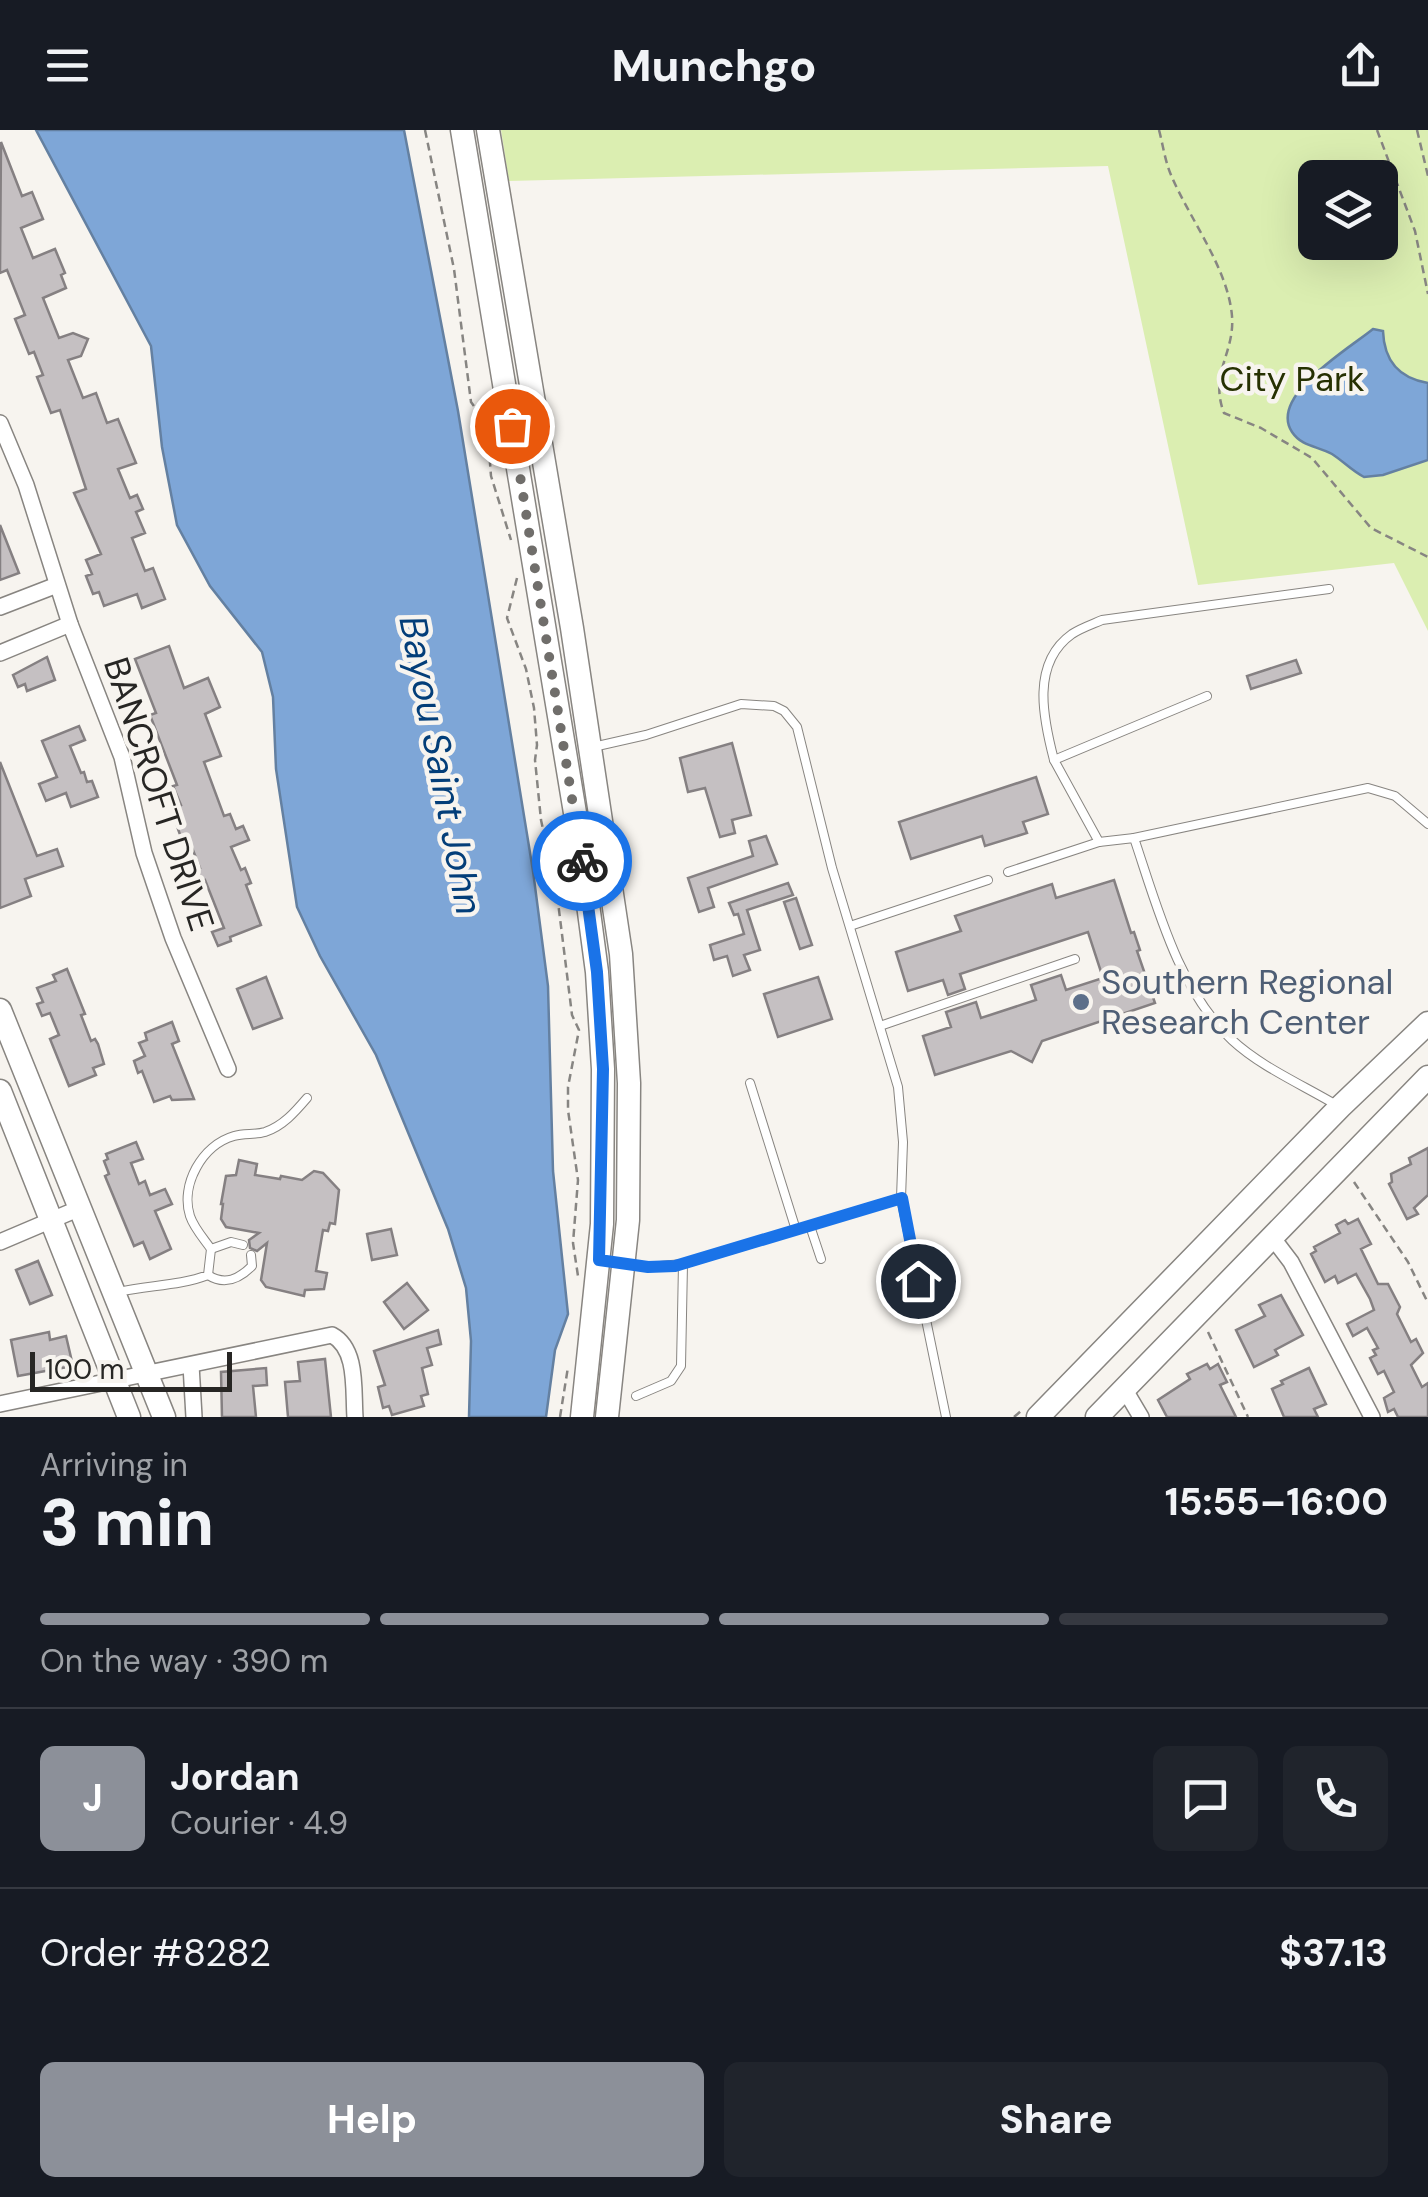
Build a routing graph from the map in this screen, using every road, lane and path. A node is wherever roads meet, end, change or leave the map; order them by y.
1 (425, 130) edge
2 (462, 130) edge
3 (488, 130) edge
4 (1159, 130) edge
5 (1377, 130) edge
6 (1417, 130) edge
7 (1428, 176) edge
8 (1428, 294) edge
9 (0, 423) edge
10 (512, 544) dead end
11 (1428, 557) edge
12 (516, 566) dead end
13 (58, 586) junction
14 (1329, 588) dead end
15 (0, 608) edge
16 (70, 624) junction
17 (0, 653) edge
18 (1208, 696) dead end
19 (590, 747) junction
20 (1054, 760) junction
21 (1428, 824) edge
22 (1134, 838) junction
23 (1099, 842) junction
24 (1008, 872) dead end
25 (988, 880) dead end
26 (850, 926) junction
27 (1075, 959) dead end
28 (0, 1010) edge
29 (1428, 1023) edge
30 (880, 1026) junction
31 (228, 1069) dead end
32 (750, 1082) dead end
33 (1427, 1082) edge
34 (0, 1091) edge
35 (307, 1098) dead end
36 (1340, 1107) junction
37 (1368, 1138) junction
38 (1342, 1164) junction
39 (902, 1198) junction
40 (80, 1208) junction
41 (51, 1220) junction
42 (810, 1226) junction
43 (796, 1230) junction
44 (1272, 1237) junction
45 (0, 1242) edge
46 (243, 1244) dead end
47 (211, 1248) junction
48 (251, 1255) dead end
49 (820, 1259) dead end
50 (599, 1260) junction
51 (626, 1263) junction
52 (682, 1264) junction
53 (208, 1276) junction
54 (1173, 1280) junction
55 (579, 1282) dead end
56 (114, 1292) junction
57 (1428, 1302) edge
58 (84, 1303) junction
59 (1202, 1308) junction
60 (569, 1361) dead end
61 (191, 1366) junction
62 (147, 1374) junction
63 (115, 1380) junction
64 (1125, 1390) junction
65 (585, 1391) junction
66 (636, 1396) dead end
67 (0, 1404) edge
68 (608, 1407) edge
69 (129, 1417) edge
70 (164, 1417) edge
71 (194, 1417) edge
72 (356, 1417) edge
73 (560, 1417) edge
74 (582, 1417) edge
75 (946, 1417) edge
76 (1038, 1417) edge
77 (1097, 1417) edge
78 (1140, 1417) edge
79 (1248, 1417) edge
80 (1372, 1417) edge

1 - 10 path
2 - 50 street
3 - 19 street
4 - 11 path
5 - 8 path
6 - 7 path
9 - 13 street, BANCROFT DRIVE
12 - 55 path
13 - 15 street
13 - 16 street, BANCROFT DRIVE
14 - 20 lane
16 - 17 street
16 - 31 street, BANCROFT DRIVE
18 - 20 lane
19 - 26 lane
19 - 51 street
20 - 23 lane
21 - 22 lane
22 - 23 lane
22 - 36 lane
23 - 24 lane
25 - 26 lane
26 - 30 lane
27 - 30 lane
28 - 40 street
29 - 36 street
30 - 39 lane
32 - 43 lane
33 - 37 street
34 - 41 street
35 - 47 lane
36 - 37 street
36 - 54 street
37 - 38 street
38 - 44 street
38 - 57 path
39 - 42 lane
39 - 75 lane
40 - 41 street
40 - 56 street
41 - 45 street
41 - 58 street
42 - 43 lane
42 - 49 lane
43 - 52 lane
44 - 59 street
44 - 80 street
46 - 47 lane
47 - 53 lane
48 - 53 lane
50 - 51 street
50 - 65 street
51 - 52 lane
51 - 68 street
52 - 66 lane
53 - 56 lane
54 - 59 street
54 - 76 street
56 - 58 street
56 - 62 street
58 - 63 street
59 - 64 street
59 - 79 path
60 - 73 path
61 - 62 street
61 - 71 street
61 - 72 street
62 - 63 street
62 - 70 street
63 - 67 street
63 - 69 street
64 - 77 street
64 - 78 street
65 - 68 street
65 - 74 street

